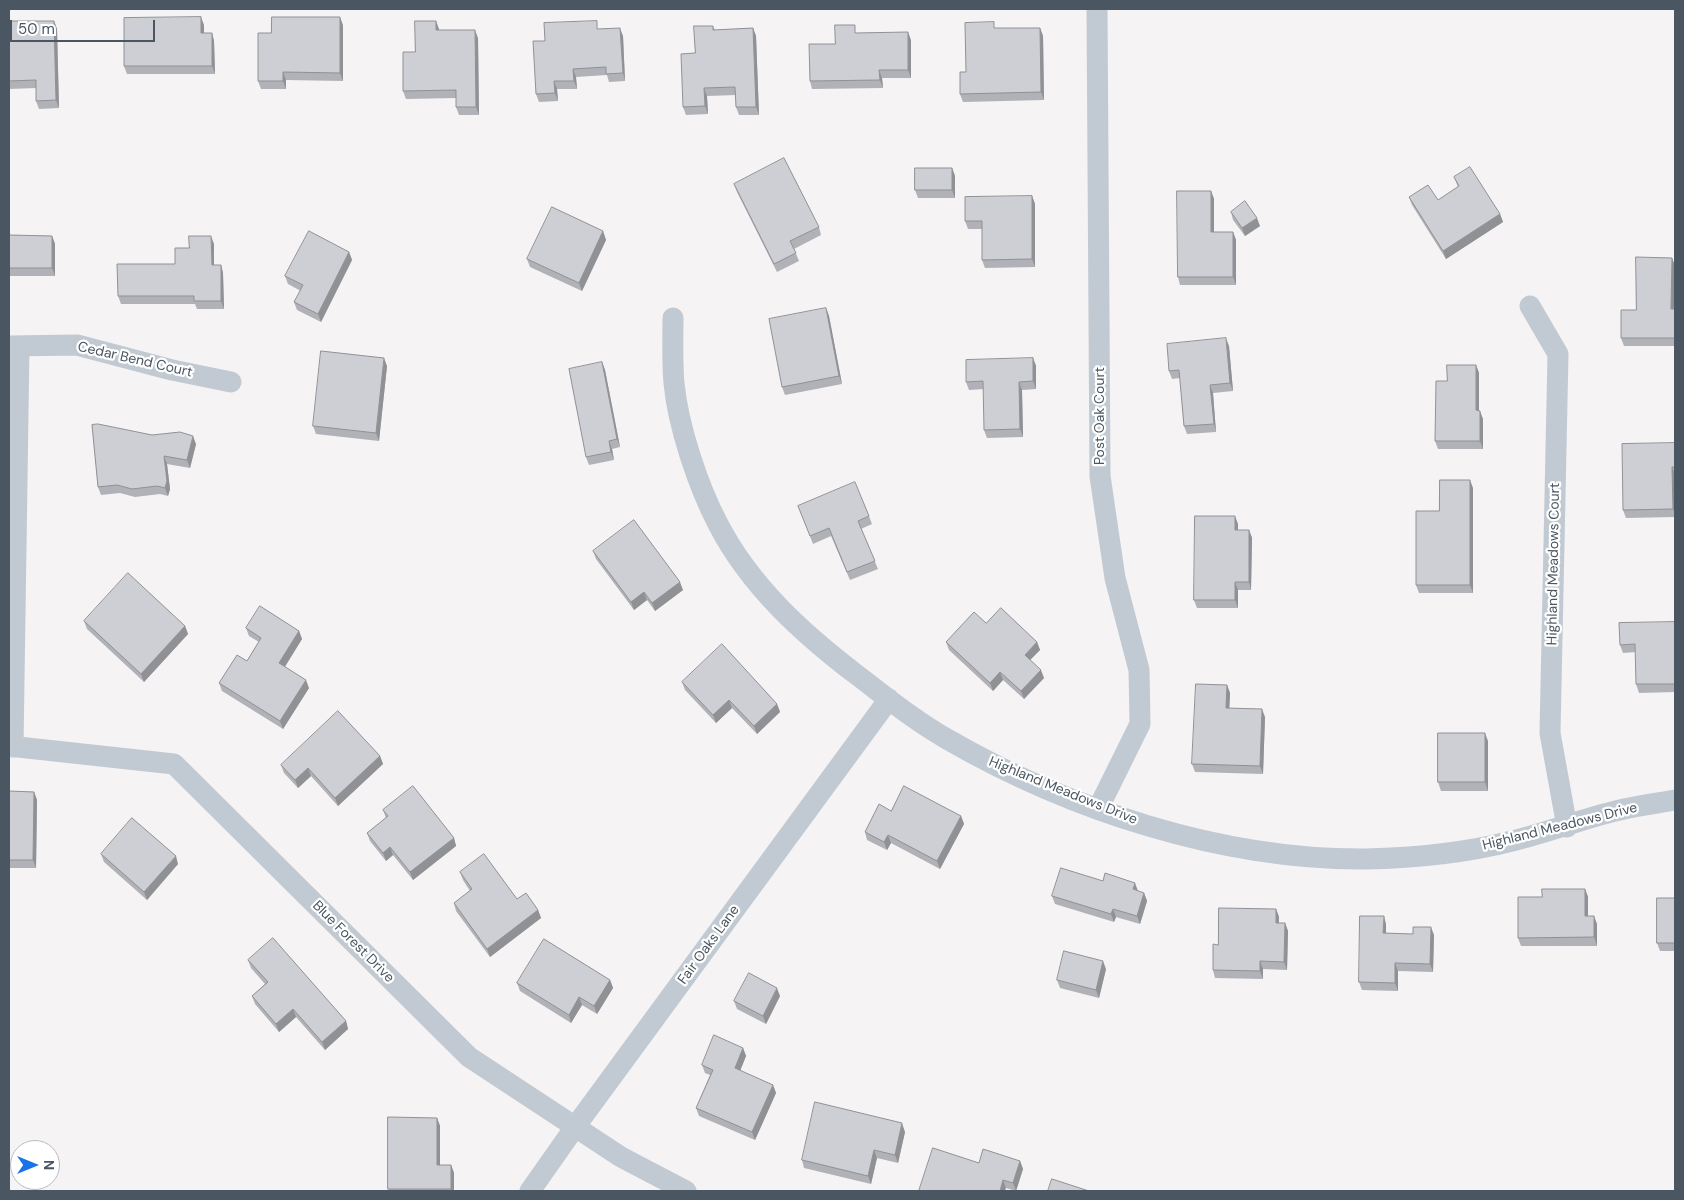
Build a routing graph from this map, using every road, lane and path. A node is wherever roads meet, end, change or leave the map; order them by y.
1 (1097, 9) edge
2 (1530, 306) dead end
3 (673, 318) dead end
4 (14, 346) edge
5 (231, 382) dead end
6 (889, 699) junction
7 (11, 747) edge
8 (1675, 800) edge
9 (1098, 809) junction
10 (1567, 827) junction
11 (575, 1127) junction
12 (530, 1191) edge
13 (686, 1191) edge

1 - 9 street, Post Oak Court
2 - 10 street, Highland Meadows Court
3 - 6 street, Highland Meadows Drive
4 - 5 street, Cedar Bend Court
4 - 7 street
6 - 9 street, Highland Meadows Drive
6 - 11 street, Fair Oaks Lane
7 - 11 street, Blue Forest Drive
8 - 10 street, Highland Meadows Drive
9 - 10 street, Highland Meadows Drive
11 - 12 street, Fair Oaks Lane
11 - 13 street, Blue Forest Drive

